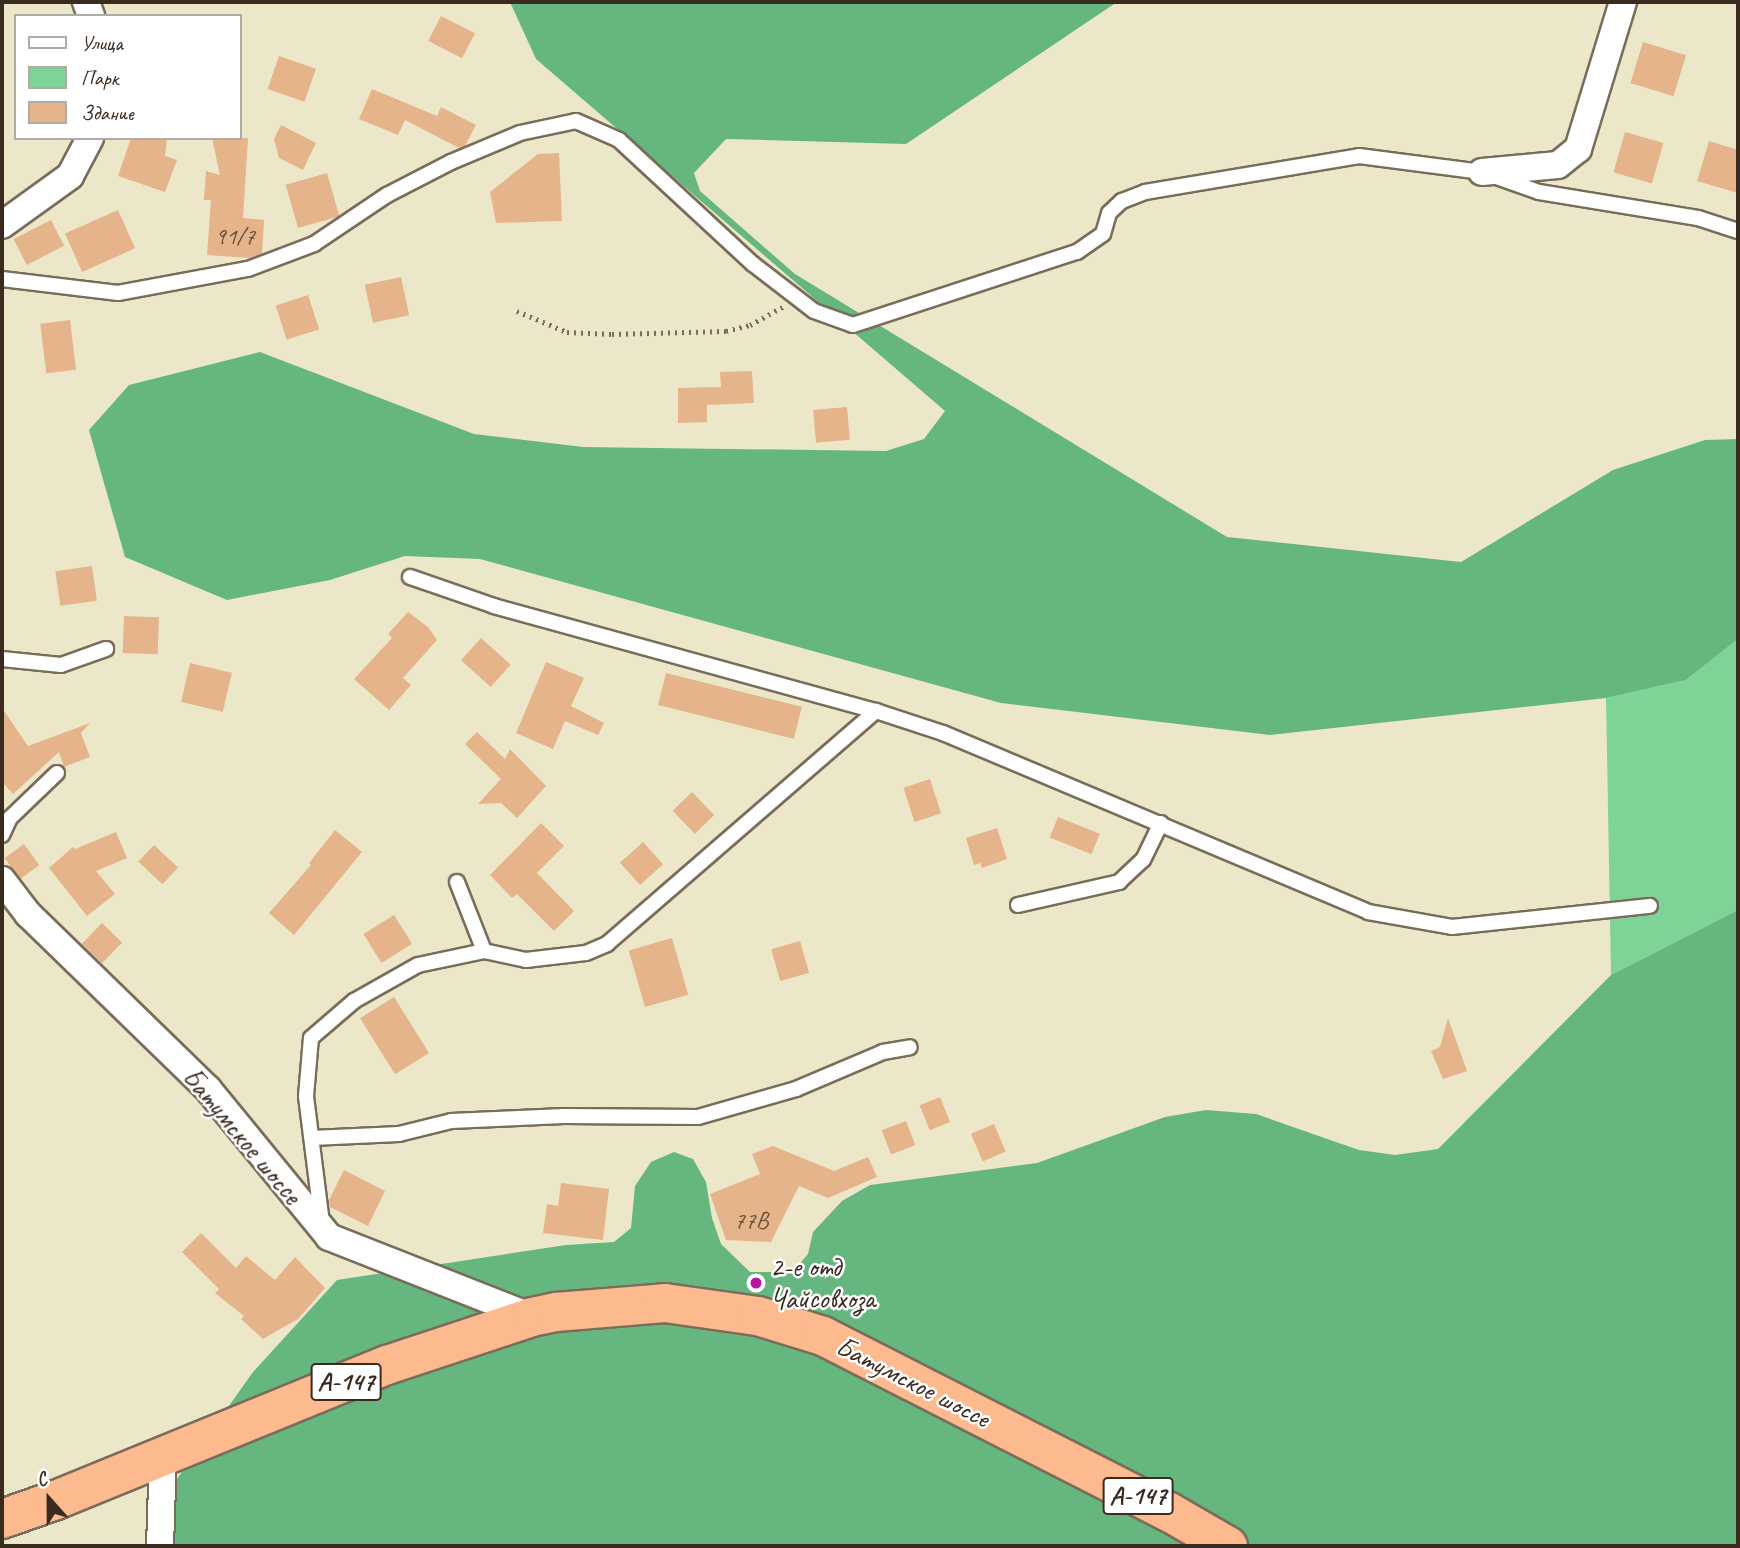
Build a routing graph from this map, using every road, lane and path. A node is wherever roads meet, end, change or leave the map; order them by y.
1 (1623, 2) edge
2 (89, 140) edge
3 (1482, 172) junction
4 (2, 225) edge
5 (1738, 231) edge
6 (2, 279) edge
7 (798, 299) junction
8 (517, 311) dead end
9 (410, 577) dead end
10 (106, 649) dead end
11 (2, 659) edge
12 (877, 711) junction
13 (57, 773) dead end
14 (1161, 823) junction
15 (2, 835) edge
16 (2, 880) edge
17 (457, 882) dead end
18 (1018, 905) dead end
19 (1650, 906) dead end
20 (484, 951) junction
21 (909, 1047) dead end
22 (312, 1138) junction
23 (323, 1231) junction
24 (532, 1317) junction
25 (163, 1456) junction
26 (2, 1519) edge
27 (160, 1546) edge
28 (1228, 1546) edge

1 - 3 street
2 - 4 street
3 - 5 lane
3 - 7 lane
6 - 7 lane
7 - 8 path
9 - 12 lane
10 - 11 lane
12 - 14 lane
12 - 20 lane
13 - 15 lane
14 - 18 lane
14 - 19 lane
16 - 23 street, Батумское шоссе
17 - 20 lane
20 - 22 lane
21 - 22 lane
22 - 23 lane
23 - 24 street, Батумское шоссе
24 - 25 highway, Батумское шоссе / А-147
24 - 28 highway, Батумское шоссе / А-147
25 - 26 highway, Батумское шоссе / А-147
25 - 27 street

